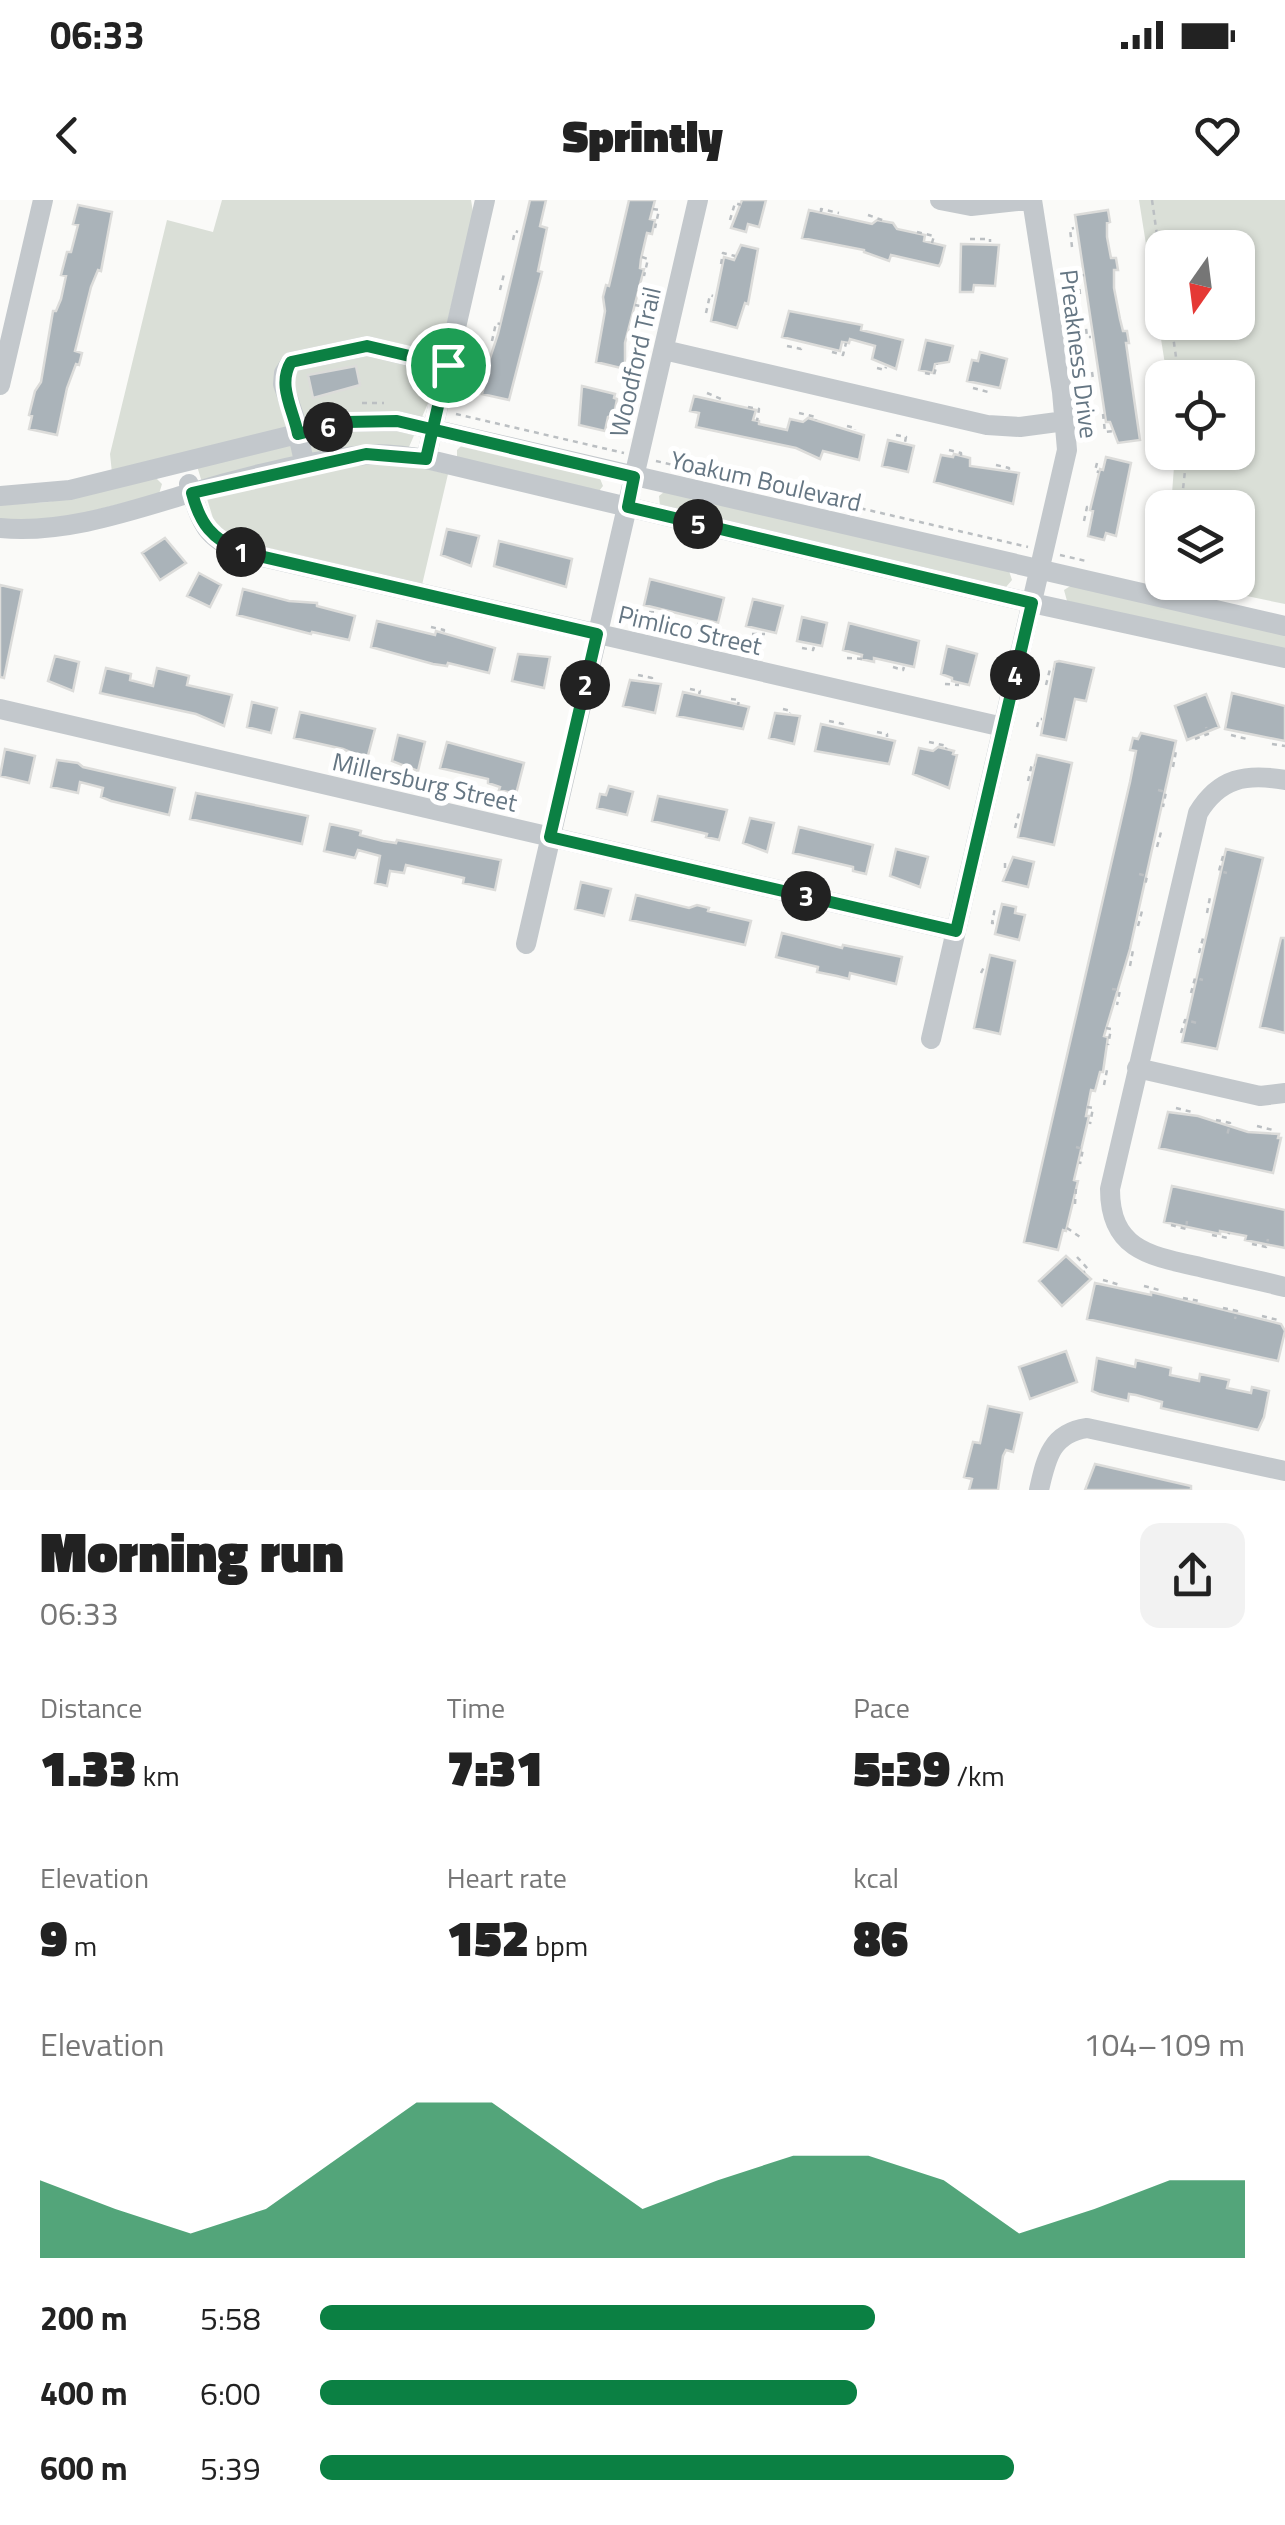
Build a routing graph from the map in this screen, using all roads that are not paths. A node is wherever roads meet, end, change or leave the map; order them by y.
1 (43, 200) edge
2 (485, 200) edge
3 (698, 200) edge
4 (940, 200) edge
5 (1030, 200) edge
6 (664, 350) junction
7 (448, 365) junction
8 (0, 385) edge
9 (1065, 421) junction
10 (433, 430) junction
11 (298, 434) junction
12 (426, 459) junction
13 (183, 464) junction
14 (305, 466) junction
15 (634, 477) junction
16 (192, 493) junction
17 (0, 496) edge
18 (628, 507) junction
19 (0, 528) edge
20 (1040, 570) junction
21 (1032, 603) junction
22 (1285, 626) edge
23 (597, 634) junction
24 (1285, 658) edge
25 (0, 709) edge
26 (1003, 728) junction
27 (1285, 780) edge
28 (550, 837) junction
29 (956, 931) junction
30 (526, 944) dead end
31 (932, 1039) dead end
32 (1137, 1068) junction
33 (1285, 1093) edge
34 (1285, 1287) edge
35 (1285, 1471) edge
36 (1039, 1490) edge

1 - 8 street
2 - 7 street
3 - 6 street, Woodford Trail
4 - 5 street
5 - 9 street, Preakness Drive
6 - 9 street
6 - 15 street, Woodford Trail
7 - 10 street
7 - 11 street
9 - 20 street, Preakness Drive
10 - 11 street, Yoakum Boulevard
10 - 12 street
10 - 15 street, Yoakum Boulevard
11 - 13 street, Yoakum Boulevard
11 - 14 street
12 - 14 street
12 - 18 street
13 - 16 street, Pimlico Street
13 - 17 street, Yoakum Boulevard
14 - 16 street
15 - 18 street, Woodford Trail
15 - 20 street, Yoakum Boulevard
16 - 19 street
16 - 23 street, Pimlico Street
18 - 21 street
18 - 23 street, Woodford Trail
20 - 21 street, Preakness Drive
20 - 22 street, Yoakum Boulevard
21 - 24 street
21 - 26 street, Preakness Drive
23 - 26 street, Pimlico Street
23 - 28 street, Woodford Trail
25 - 28 street, Millersburg Street
26 - 29 street, Preakness Drive
27 - 32 street
28 - 29 street, Millersburg Street
28 - 30 street, Woodford Trail
29 - 31 street, Preakness Drive
32 - 33 street
32 - 34 street
35 - 36 street

